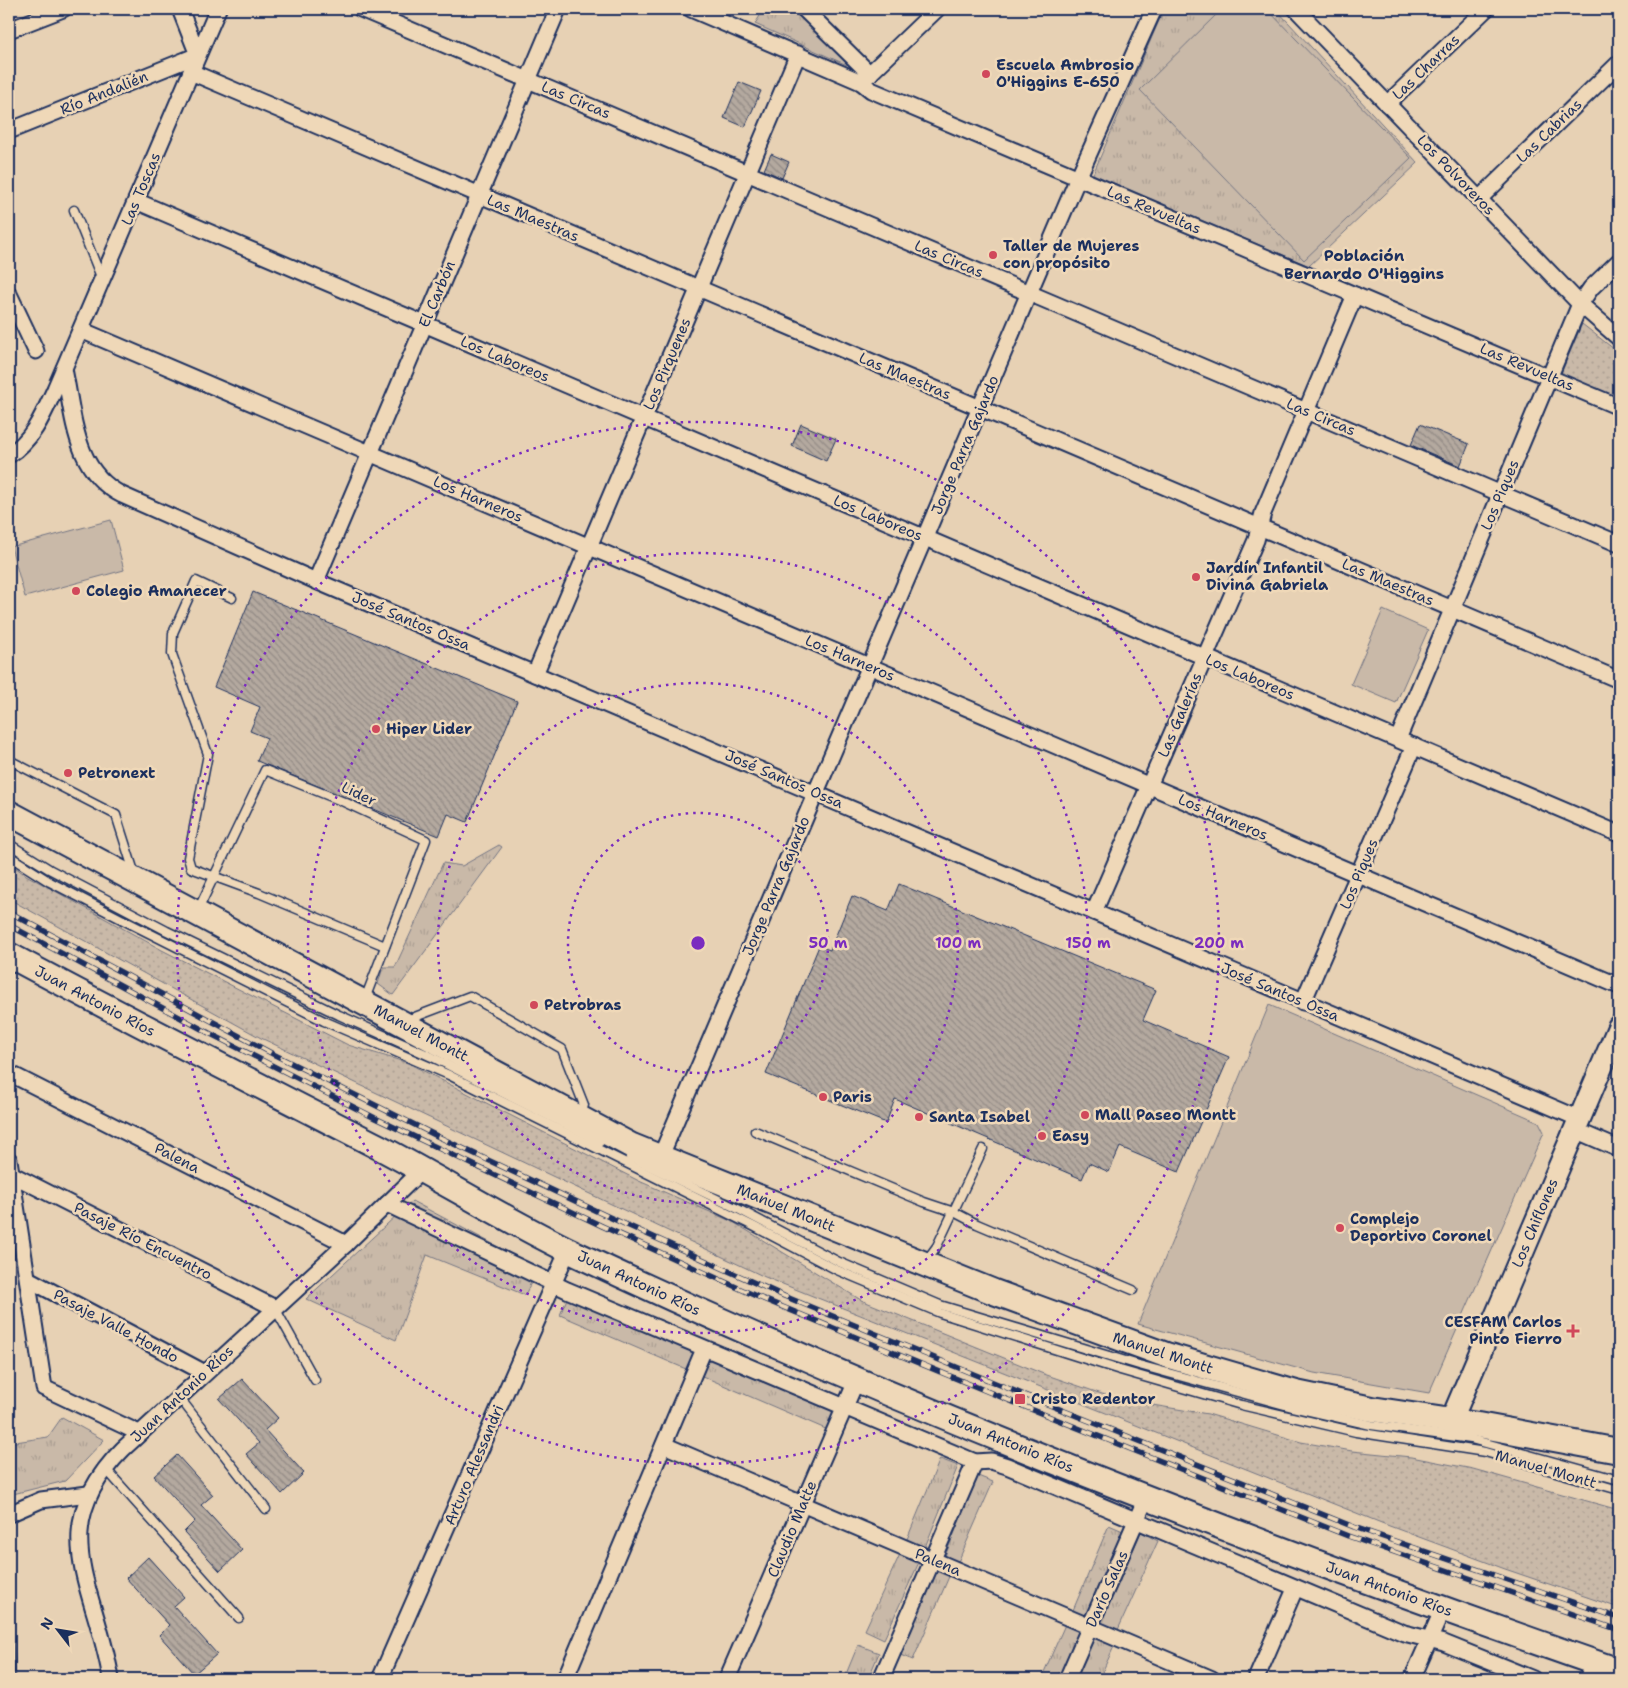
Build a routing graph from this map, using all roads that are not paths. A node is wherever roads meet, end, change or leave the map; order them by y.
1 (63, 9) edge
2 (180, 9) edge
3 (218, 9) edge
4 (361, 9) edge
5 (558, 9) edge
6 (692, 9) edge
7 (804, 9) edge
8 (936, 9) edge
9 (1154, 9) edge
10 (1296, 9) edge
11 (1486, 9) edge
12 (9, 30) edge
13 (798, 54) junction
14 (198, 55) junction
15 (1619, 63) edge
16 (191, 72) junction
17 (865, 78) junction
18 (528, 80) junction
19 (1388, 104) junction
20 (9, 131) edge
21 (748, 173) junction
22 (1078, 178) junction
23 (479, 195) junction
24 (1479, 199) junction
25 (136, 201) junction
26 (74, 210) dead end
27 (1619, 261) edge
28 (102, 280) junction
29 (699, 288) junction
30 (1029, 293) junction
31 (9, 294) edge
32 (1355, 295) junction
33 (1580, 304) junction
34 (424, 324) junction
35 (81, 330) junction
36 (1619, 338) edge
37 (36, 351) dead end
38 (64, 369) junction
39 (1550, 377) junction
40 (1619, 407) edge
41 (980, 408) junction
42 (1306, 411) junction
43 (644, 418) junction
44 (370, 453) junction
45 (9, 455) edge
46 (1501, 494) junction
47 (1259, 527) junction
48 (925, 538) junction
49 (1619, 544) edge
50 (590, 546) junction
51 (316, 581) junction
52 (232, 598) dead end
53 (1452, 609) junction
54 (1205, 657) junction
55 (870, 666) junction
56 (535, 674) junction
57 (1619, 680) edge
58 (1398, 739) junction
59 (1414, 746) junction
60 (9, 760) edge
61 (1149, 785) junction
62 (816, 793) junction
63 (9, 813) edge
64 (1619, 834) edge
65 (9, 844) edge
66 (9, 856) edge
67 (1359, 875) junction
68 (214, 876) junction
69 (136, 881) junction
70 (1094, 912) junction
71 (196, 914) junction
72 (385, 946) junction
73 (9, 954) edge
74 (1619, 986) edge
75 (1304, 1002) junction
76 (363, 1003) junction
77 (401, 1023) junction
78 (1619, 1026) edge
79 (9, 1073) edge
80 (581, 1117) junction
81 (1577, 1124) junction
82 (755, 1131) dead end
83 (983, 1149) dead end
84 (1619, 1149) edge
85 (660, 1158) junction
86 (10, 1167) edge
87 (422, 1170) junction
88 (387, 1204) junction
89 (954, 1212) junction
90 (346, 1244) junction
91 (568, 1250) junction
92 (924, 1264) junction
93 (28, 1279) junction
94 (552, 1283) junction
95 (1133, 1290) dead end
96 (275, 1308) junction
97 (704, 1349) junction
98 (205, 1372) junction
99 (857, 1379) junction
100 (314, 1380) dead end
101 (179, 1397) junction
102 (844, 1408) junction
103 (1451, 1421) junction
104 (140, 1434) junction
105 (664, 1445) junction
106 (1619, 1451) edge
107 (975, 1462) junction
108 (105, 1468) junction
109 (1619, 1480) edge
110 (1619, 1490) edge
111 (88, 1494) junction
112 (1146, 1498) junction
113 (802, 1504) junction
114 (266, 1508) dead end
115 (13, 1512) edge
116 (1137, 1521) junction
117 (932, 1559) junction
118 (1295, 1589) junction
119 (1443, 1609) junction
120 (240, 1618) dead end
121 (1090, 1626) junction
122 (1429, 1640) junction
123 (1591, 1671) edge
124 (1619, 1671) edge
125 (111, 1679) edge
126 (380, 1679) edge
127 (565, 1679) edge
128 (727, 1679) edge
129 (881, 1679) edge
130 (1067, 1679) edge
131 (1212, 1679) edge
132 (1256, 1679) edge
133 (1412, 1679) edge
134 (1533, 1679) edge

1 - 12 street
2 - 14 street
3 - 14 street, Las Toscas
4 - 18 street, Las Circas
5 - 18 street, El Carbón
6 - 13 street, Las Revueltas
7 - 17 street
8 - 17 street
9 - 22 street, Jorge Parra Gajardo
10 - 19 street, Los Polvoreros
11 - 19 street, Las Charras
13 - 17 street, Las Revueltas
13 - 21 street, Los Pirquenes
14 - 16 street, Las Toscas
14 - 20 street, Río Andalién
15 - 24 street, Las Cabrias
16 - 23 street, Las Maestras
16 - 25 street, Las Toscas
17 - 22 street, Las Revueltas
18 - 21 street, Las Circas
18 - 23 street, El Carbón
19 - 24 street, Los Polvoreros
21 - 29 street, Los Pirquenes
21 - 30 street, Las Circas
22 - 30 street, Jorge Parra Gajardo
22 - 32 street, Las Revueltas
23 - 29 street, Las Maestras
23 - 34 street, El Carbón
24 - 33 street, Los Polvoreros
25 - 28 street, Las Toscas
25 - 34 street, Los Laboreos
26 - 28 lane
27 - 33 street, Los Piques
28 - 35 street, Las Toscas
29 - 41 street, Las Maestras
29 - 43 street, Los Pirquenes
30 - 41 street, Jorge Parra Gajardo
30 - 42 street, Las Circas
31 - 37 street
32 - 39 street, Las Revueltas
32 - 42 street, Las Galerías
33 - 36 street, Los Polvoreros
33 - 39 street, Los Piques
34 - 43 street, Los Laboreos
34 - 44 street, El Carbón
35 - 38 street, Las Toscas
35 - 44 street, Los Harneros
38 - 45 street, Las Toscas
38 - 51 street, José Santos Ossa
39 - 40 street, Las Revueltas
39 - 46 street, Los Piques
41 - 47 street, Las Maestras
41 - 48 street, Jorge Parra Gajardo
42 - 46 street, Las Circas
42 - 47 street, Las Galerías
43 - 48 street, Los Laboreos
43 - 50 street, Los Pirquenes
44 - 50 street, Los Harneros
44 - 51 street, El Carbón
46 - 49 street, Las Circas
46 - 53 street, Los Piques
47 - 53 street, Las Maestras
47 - 54 street, Las Galerías
48 - 54 street, Los Laboreos
48 - 55 street, Jorge Parra Gajardo
50 - 55 street, Los Harneros
50 - 56 street, Los Pirquenes
51 - 56 street, José Santos Ossa
52 - 68 lane
53 - 57 street, Las Maestras
53 - 58 street, Los Piques
54 - 58 street, Los Laboreos
54 - 61 street, Las Galerías
55 - 61 street, Los Harneros
55 - 62 street, Jorge Parra Gajardo
56 - 62 street, José Santos Ossa
58 - 59 street, Los Laboreos
59 - 64 street, Los Laboreos
59 - 67 street, Los Piques
60 - 69 lane
61 - 67 street, Los Harneros
61 - 70 street, Las Galerías
62 - 70 street, José Santos Ossa
62 - 85 street, Jorge Parra Gajardo
63 - 69 main road, Manuel Montt
65 - 109 lane, Manuel Montt
66 - 110 lane, Manuel Montt
67 - 74 street, Los Harneros
67 - 75 street, Los Piques
68 - 71 lane, Lider
68 - 72 lane
68 - 72 lane, Lider
69 - 71 main road, Manuel Montt
70 - 75 street, José Santos Ossa
71 - 76 main road, Manuel Montt
72 - 76 lane, Lider
73 - 87 main road, Juan Antonio Ríos
75 - 81 street, José Santos Ossa
76 - 77 main road, Manuel Montt
77 - 80 main road, Manuel Montt
77 - 80 lane
78 - 81 street, Los Chiflones
79 - 90 street, Palena
80 - 85 main road, Manuel Montt
81 - 84 street, José Santos Ossa
81 - 103 street, Los Chiflones
82 - 89 lane
83 - 89 lane
85 - 92 main road, Manuel Montt
86 - 93 street
86 - 96 street, Pasaje Río Encuentro
87 - 88 street, Juan Antonio Ríos
87 - 91 main road, Juan Antonio Ríos
88 - 90 street, Juan Antonio Ríos
88 - 94 street
89 - 92 lane
89 - 95 lane
90 - 96 street, Juan Antonio Ríos
91 - 94 street, Arturo Alessandri
91 - 99 main road, Juan Antonio Ríos
92 - 103 main road, Manuel Montt
93 - 98 street, Pasaje Valle Hondo
93 - 104 street
94 - 97 street
94 - 126 street, Arturo Alessandri
96 - 98 street, Juan Antonio Ríos
96 - 100 lane
97 - 102 street
97 - 105 street
98 - 101 street, Juan Antonio Ríos
99 - 102 street, Claudio Matte
99 - 112 main road, Juan Antonio Ríos
101 - 104 street, Juan Antonio Ríos
101 - 114 lane
102 - 107 street
102 - 113 street, Claudio Matte
103 - 106 main road, Manuel Montt
104 - 108 street, Juan Antonio Ríos
105 - 113 street, Palena
105 - 127 street
107 - 116 street
107 - 117 street
108 - 111 street, Juan Antonio Ríos
108 - 120 lane
111 - 115 street
111 - 125 street, Juan Antonio Ríos
112 - 116 street, Darío Salas
112 - 119 main road, Juan Antonio Ríos
113 - 117 street, Palena
113 - 128 street, Claudio Matte
116 - 118 street
116 - 121 street, Darío Salas
117 - 121 street, Palena
117 - 129 street
118 - 122 street
118 - 132 street
119 - 122 street
119 - 123 main road, Juan Antonio Ríos
121 - 130 street, Darío Salas
121 - 131 street, Palena
122 - 133 street
122 - 134 street
123 - 124 main road, Juan Antonio Ríos

